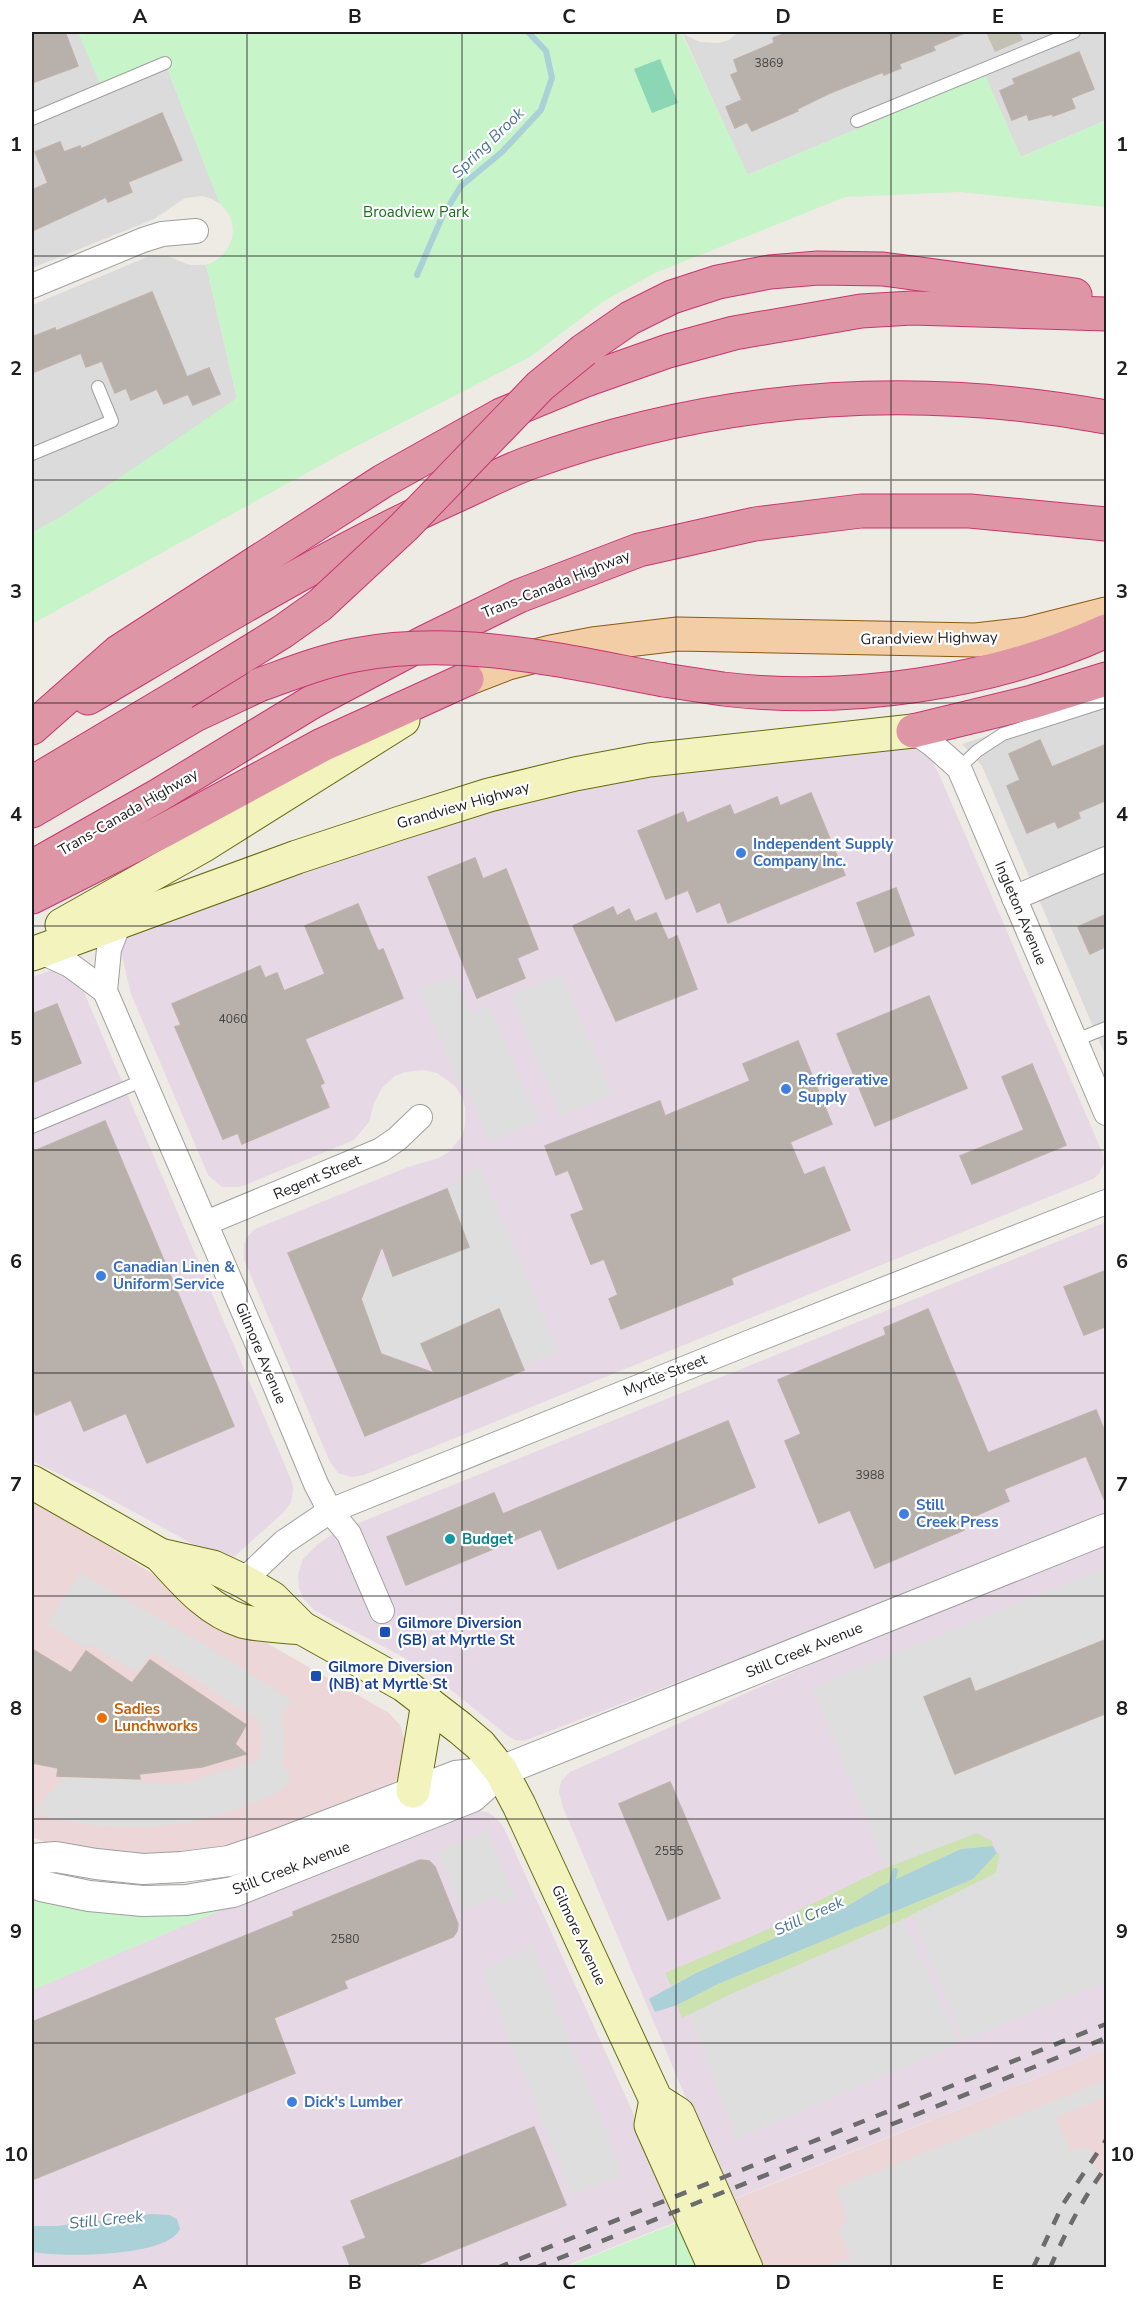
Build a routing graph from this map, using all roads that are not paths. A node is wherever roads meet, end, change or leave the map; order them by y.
1 (1074, 32) edge
2 (165, 63) dead end
3 (32, 119) edge
4 (857, 121) dead end
5 (196, 231) dead end
6 (32, 286) edge
7 (1107, 302) edge
8 (1107, 314) edge
9 (98, 387) dead end
10 (1107, 417) edge
11 (32, 454) edge
12 (1107, 525) edge
13 (1107, 614) edge
14 (1107, 631) edge
15 (467, 679) junction
16 (1107, 679) edge
17 (1107, 701) edge
18 (32, 730) edge
19 (913, 731) junction
20 (959, 768) junction
21 (32, 783) edge
22 (32, 811) edge
23 (1107, 859) edge
24 (32, 867) edge
25 (32, 897) edge
26 (1014, 898) junction
27 (120, 921) junction
28 (34, 949) edge
29 (105, 991) junction
30 (1107, 1028) edge
31 (1076, 1041) junction
32 (144, 1080) junction
33 (1107, 1113) edge
34 (420, 1117) dead end
35 (32, 1127) edge
36 (1107, 1202) edge
37 (206, 1223) junction
38 (32, 1482) edge
39 (330, 1511) junction
40 (1107, 1528) edge
41 (160, 1555) junction
42 (243, 1581) junction
43 (382, 1611) dead end
44 (302, 1628) junction
45 (428, 1702) junction
46 (501, 1770) junction
47 (413, 1791) junction
48 (32, 1859) edge
49 (32, 1876) edge
50 (656, 2100) junction
51 (715, 2268) edge
52 (746, 2268) edge

1 - 4 lane
2 - 3 lane
5 - 6 street
7 - 21 highway, bridge
8 - 18 highway
9 - 11 lane
10 - 18 highway
12 - 24 highway, Trans-Canada Highway
13 - 15 main road, Grandview Highway
14 - 22 highway, bridge
15 - 25 highway
15 - 28 main road
16 - 19 highway
17 - 20 lane
19 - 20 street, Ingleton Avenue
19 - 27 main road, Grandview Highway
20 - 26 street, Ingleton Avenue
23 - 26 street
26 - 31 street, Ingleton Avenue
27 - 28 main road, Grandview Highway
27 - 29 street, Gilmore Avenue
28 - 29 street, Gilmore Avenue
29 - 32 street, Gilmore Avenue
30 - 31 lane
31 - 33 street, Ingleton Avenue
32 - 35 lane
32 - 37 street, Gilmore Avenue
34 - 37 street, Regent Street
36 - 39 street, Myrtle Street
37 - 39 street, Gilmore Avenue
38 - 41 main road
39 - 42 street, Myrtle Street
39 - 43 street, Gilmore Avenue
40 - 46 street, Still Creek Avenue
41 - 42 main road
41 - 44 main road
42 - 44 main road
44 - 45 main road, Gilmore Avenue
45 - 46 main road, Gilmore Avenue
45 - 47 main road
46 - 47 street, Still Creek Avenue
46 - 49 street, Still Creek Avenue
46 - 50 main road, Gilmore Avenue
47 - 48 street, Still Creek Avenue
50 - 51 main road
50 - 52 main road, Gilmore Avenue

